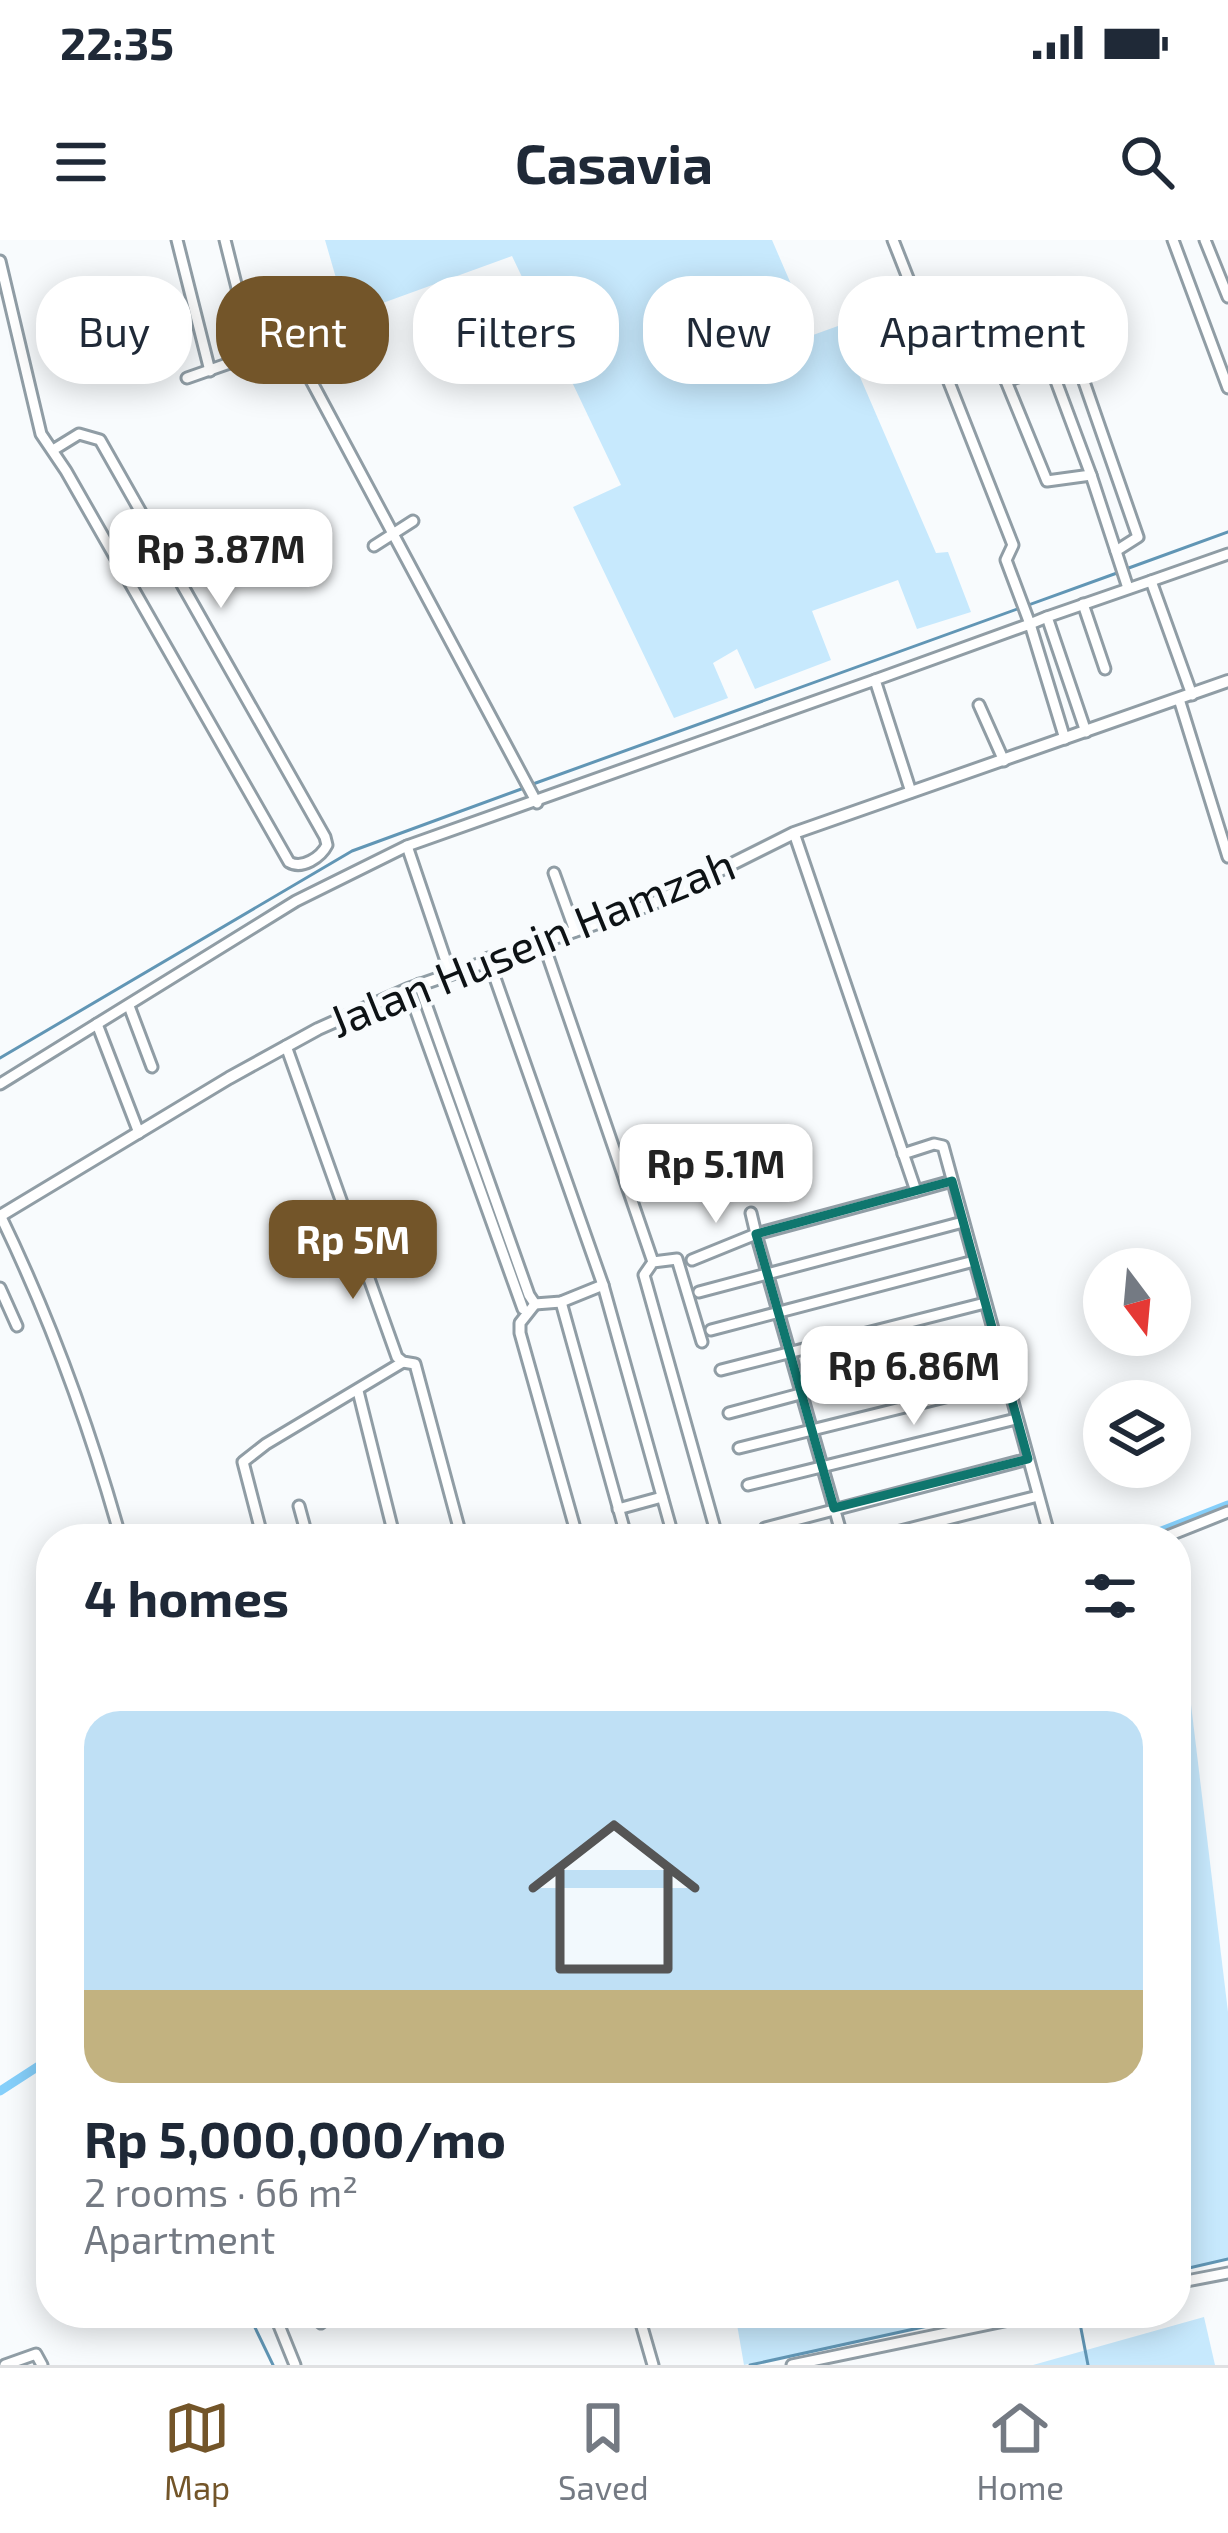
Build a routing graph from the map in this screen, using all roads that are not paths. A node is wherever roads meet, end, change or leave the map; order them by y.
1 (177, 240) edge
2 (225, 240) edge
3 (893, 240) edge
4 (1173, 240) edge
5 (1205, 240) edge
6 (0, 261) edge
7 (234, 276) edge
8 (1228, 297) edge
9 (216, 367) edge
10 (210, 370) junction
11 (192, 376) edge
12 (313, 384) edge
13 (1007, 384) edge
14 (1058, 384) edge
15 (1085, 384) edge
16 (1228, 388) edge
17 (53, 450) junction
18 (1091, 475) junction
19 (413, 521) dead end
20 (393, 533) junction
21 (374, 546) dead end
22 (1116, 550) junction
23 (1228, 554) edge
24 (1151, 580) junction
25 (1127, 585) junction
26 (1083, 604) junction
27 (1047, 617) junction
28 (1029, 622) junction
29 (1053, 637) junction
30 (1035, 643) junction
31 (1105, 669) dead end
32 (874, 680) junction
33 (1228, 681) edge
34 (1185, 697) junction
35 (980, 705) dead end
36 (1086, 732) junction
37 (1064, 739) junction
38 (1004, 760) junction
39 (911, 792) junction
40 (536, 801) junction
41 (794, 833) junction
42 (407, 846) junction
43 (1228, 857) edge
44 (554, 873) dead end
45 (575, 931) junction
46 (543, 942) junction
47 (488, 958) junction
48 (450, 973) junction
49 (413, 986) junction
50 (129, 1006) junction
51 (97, 1024) junction
52 (286, 1046) junction
53 (152, 1067) dead end
54 (0, 1084) edge
55 (139, 1132) junction
56 (903, 1154) junction
57 (952, 1181) junction
58 (916, 1191) junction
59 (751, 1213) dead end
60 (0, 1215) edge
61 (963, 1222) junction
62 (756, 1234) junction
63 (692, 1260) dead end
64 (974, 1261) junction
65 (653, 1262) junction
66 (766, 1274) junction
67 (518, 1282) junction
68 (603, 1286) junction
69 (0, 1288) edge
70 (699, 1292) dead end
71 (561, 1302) junction
72 (985, 1303) junction
73 (535, 1304) junction
74 (523, 1309) dead end
75 (778, 1312) junction
76 (17, 1326) dead end
77 (712, 1330) dead end
78 (702, 1342) dead end
79 (995, 1342) junction
80 (789, 1352) junction
81 (403, 1362) junction
82 (721, 1370) dead end
83 (1006, 1382) junction
84 (358, 1390) junction
85 (801, 1391) junction
86 (729, 1413) dead end
87 (1016, 1419) junction
88 (812, 1430) junction
89 (739, 1448) dead end
90 (1028, 1460) junction
91 (823, 1469) junction
92 (748, 1485) dead end
93 (1038, 1496) junction
94 (662, 1497) junction
95 (299, 1506) dead end
96 (834, 1508) junction
97 (618, 1509) junction
98 (1228, 1512) edge
99 (117, 1524) edge
100 (259, 1524) edge
101 (304, 1524) edge
102 (391, 1524) edge
103 (458, 1524) edge
104 (574, 1524) edge
105 (622, 1524) edge
106 (670, 1524) edge
107 (714, 1524) edge
108 (779, 1524) edge
109 (838, 1524) edge
110 (928, 1524) edge
111 (1046, 1524) edge
112 (1191, 1527) edge
113 (1228, 2273) edge
114 (1191, 2280) edge
115 (280, 2328) edge
116 (642, 2328) edge
117 (971, 2328) edge
118 (5, 2365) edge
119 (42, 2365) edge
120 (295, 2365) edge
121 (652, 2365) edge
122 (792, 2365) edge

1 - 10 street
2 - 7 street
3 - 28 street
4 - 16 street
5 - 8 street
6 - 17 street
9 - 10 street
10 - 11 street
12 - 20 street
13 - 18 street
14 - 18 street
15 - 22 street
17 - 17 street
18 - 22 street
19 - 20 street
20 - 21 street
20 - 40 street
22 - 25 street
23 - 24 street
24 - 25 street
24 - 34 street
25 - 26 street
26 - 27 street
26 - 31 street
27 - 28 street
27 - 29 street
28 - 30 street
28 - 32 street
29 - 30 street
29 - 36 street
30 - 37 street
32 - 39 street
32 - 40 street
33 - 34 street, Jalan Husein Hamzah
34 - 36 street, Jalan Husein Hamzah
34 - 43 street
35 - 38 street
36 - 37 street, Jalan Husein Hamzah
37 - 38 street, Jalan Husein Hamzah
38 - 39 street, Jalan Husein Hamzah
39 - 41 street, Jalan Husein Hamzah
40 - 42 street
41 - 45 street, Jalan Husein Hamzah
41 - 56 street
42 - 48 street
42 - 50 street
44 - 45 street
45 - 46 street, Jalan Husein Hamzah
46 - 47 street, Jalan Husein Hamzah
46 - 65 street
47 - 48 street, Jalan Husein Hamzah
47 - 68 street
48 - 49 street, Jalan Husein Hamzah
49 - 52 street, Jalan Husein Hamzah
49 - 67 street
50 - 51 street
50 - 53 street
51 - 54 street
51 - 55 street
52 - 55 street, Jalan Husein Hamzah
52 - 81 street
55 - 60 street, Jalan Husein Hamzah
56 - 57 street
56 - 58 street
57 - 58 street
57 - 61 street
58 - 62 street
59 - 62 street
60 - 99 street
61 - 64 street
61 - 66 street
62 - 63 street
62 - 66 street
64 - 72 street
64 - 75 street
65 - 78 street
65 - 107 street
66 - 70 street
66 - 75 street
67 - 73 street
67 - 74 street
68 - 71 street
68 - 94 street
69 - 76 street
71 - 73 street
71 - 97 street
72 - 79 street
72 - 80 street
73 - 104 street
75 - 77 street
75 - 80 street
79 - 83 street
79 - 85 street
80 - 82 street
80 - 85 street
81 - 84 street
81 - 103 street
83 - 87 street
83 - 88 street
84 - 100 street
84 - 102 street
85 - 86 street
85 - 88 street
87 - 90 street
87 - 91 street
88 - 89 street
88 - 91 street
90 - 93 street
90 - 96 street
91 - 92 street
91 - 96 street
93 - 110 street
93 - 111 street
94 - 97 street
94 - 106 street
95 - 101 street
96 - 108 street
96 - 109 street
97 - 105 street
98 - 112 street
113 - 114 street
115 - 120 street
116 - 121 street
117 - 122 street
118 - 119 street

